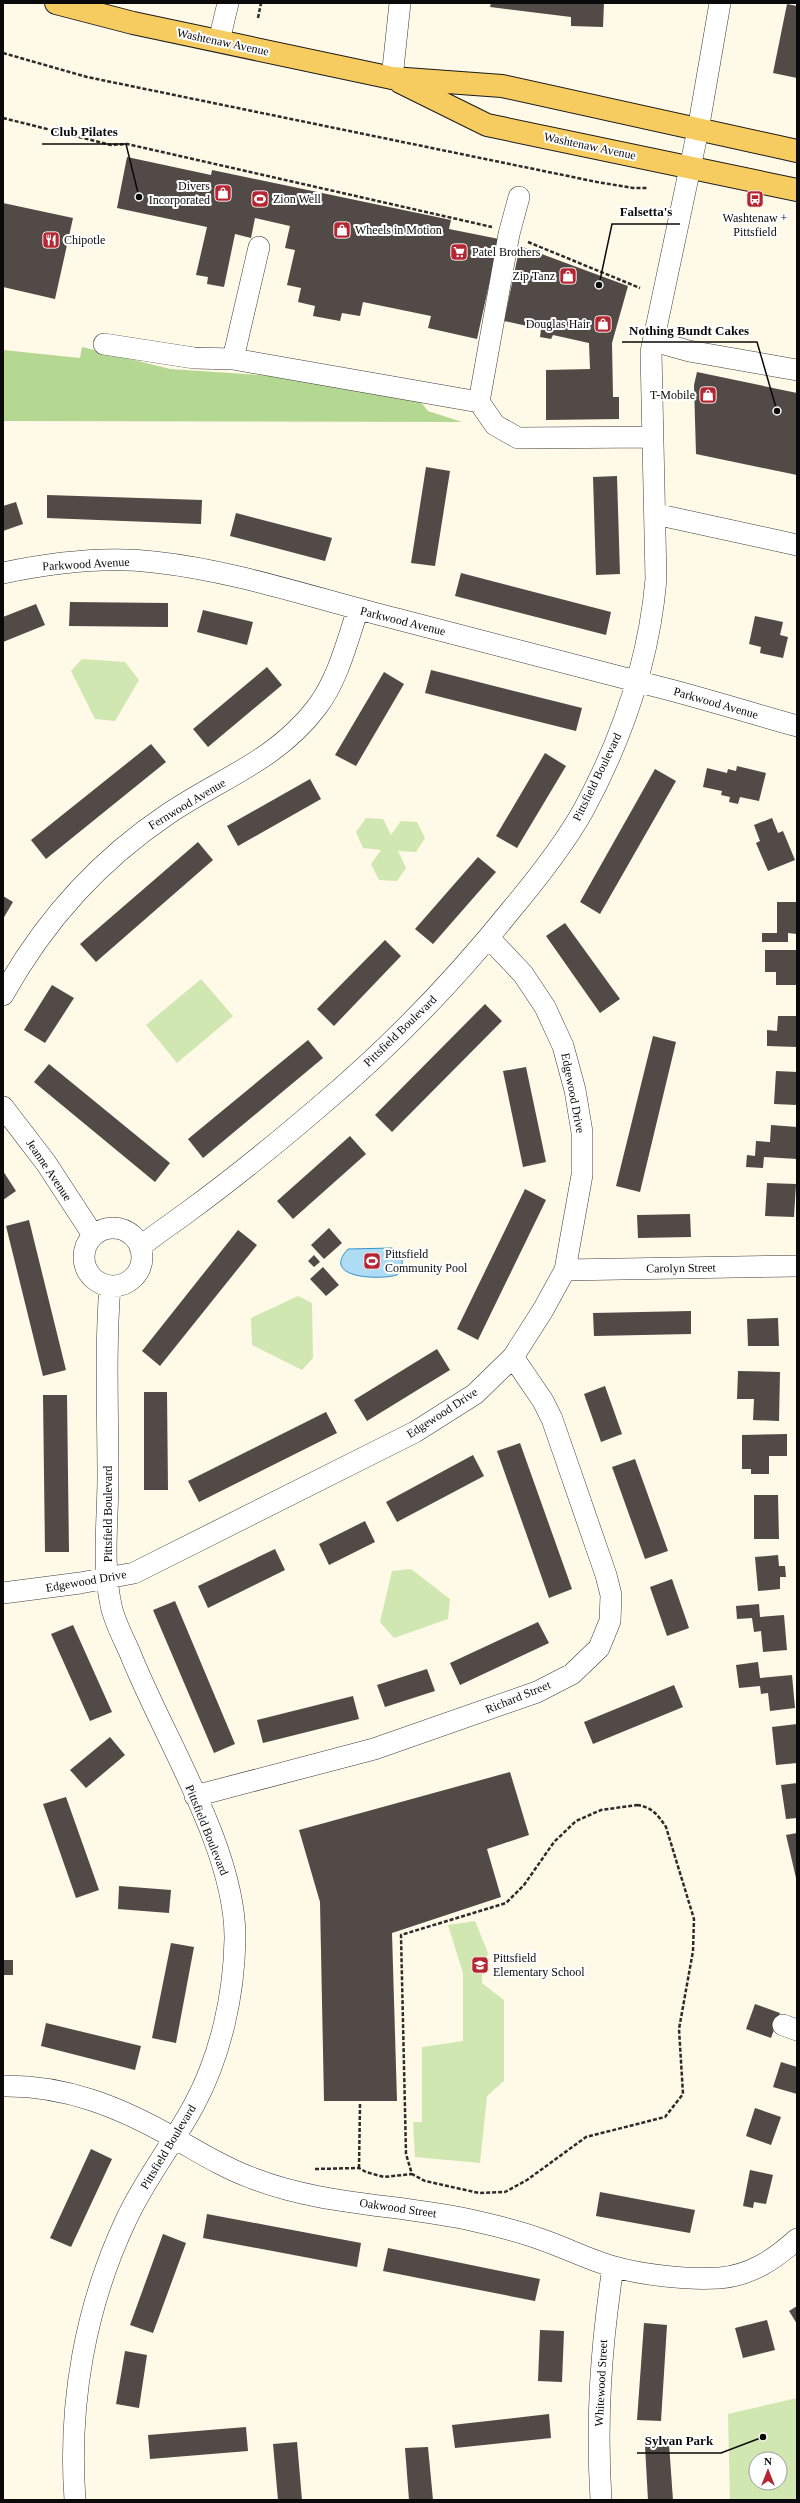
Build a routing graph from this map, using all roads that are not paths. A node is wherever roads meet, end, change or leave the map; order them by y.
1 (56, 3) edge
2 (228, 3) edge
3 (400, 3) edge
4 (720, 3) edge
5 (219, 42) junction
6 (392, 78) junction
7 (698, 130) junction
8 (797, 151) edge
9 (690, 168) junction
10 (797, 190) edge
11 (519, 197) dead end
12 (260, 247) dead end
13 (653, 341) junction
14 (104, 344) dead end
15 (233, 359) junction
16 (797, 370) edge
17 (479, 402) junction
18 (653, 437) junction
19 (655, 514) junction
20 (797, 545) edge
21 (3, 573) edge
22 (358, 609) junction
23 (637, 682) junction
24 (797, 726) edge
25 (489, 938) junction
26 (3, 995) edge
27 (3, 1106) edge
28 (93, 1235) junction
29 (140, 1247) junction
30 (797, 1266) edge
31 (565, 1270) junction
32 (110, 1286) junction
33 (513, 1358) junction
34 (108, 1578) junction
35 (3, 1593) edge
36 (195, 1796) junction
37 (3, 2086) edge
38 (173, 2137) junction
39 (797, 2239) edge
40 (613, 2267) junction
41 (75, 2500) edge
42 (601, 2500) edge

1 - 5 main road, Washtenaw Avenue
2 - 5 street
3 - 6 street
4 - 7 street, Pittsfield Boulevard
5 - 6 main road, Washtenaw Avenue
6 - 7 main road, Washtenaw Avenue
6 - 9 main road, Washtenaw Avenue
7 - 8 main road, Washtenaw Avenue
7 - 9 street, Pittsfield Boulevard
9 - 10 main road, Washtenaw Avenue
9 - 13 street, Pittsfield Boulevard
11 - 17 street
12 - 15 street
13 - 16 street
13 - 18 street, Pittsfield Boulevard
14 - 15 street
15 - 17 street
17 - 18 street
18 - 19 street, Pittsfield Boulevard
19 - 20 street
19 - 23 street, Pittsfield Boulevard
21 - 22 street, Parkwood Avenue
22 - 23 street, Parkwood Avenue
22 - 26 street, Fernwood Avenue
23 - 24 street, Parkwood Avenue
23 - 25 street, Pittsfield Boulevard
25 - 29 street, Pittsfield Boulevard
25 - 31 street, Edgewood Drive
27 - 28 street, Jeanne Avenue
28 - 29 street
28 - 32 street
29 - 32 street
30 - 31 street, Carolyn Street
31 - 33 street, Edgewood Drive
32 - 34 street, Pittsfield Boulevard
33 - 34 street, Edgewood Drive
33 - 36 street, Richard Street
34 - 35 street, Edgewood Drive
34 - 36 street, Pittsfield Boulevard
36 - 38 street, Pittsfield Boulevard
37 - 38 street, Oakwood Street
38 - 40 street, Oakwood Street
38 - 41 street, Pittsfield Boulevard
39 - 40 street, Oakwood Street
40 - 42 street, Whitewood Street

